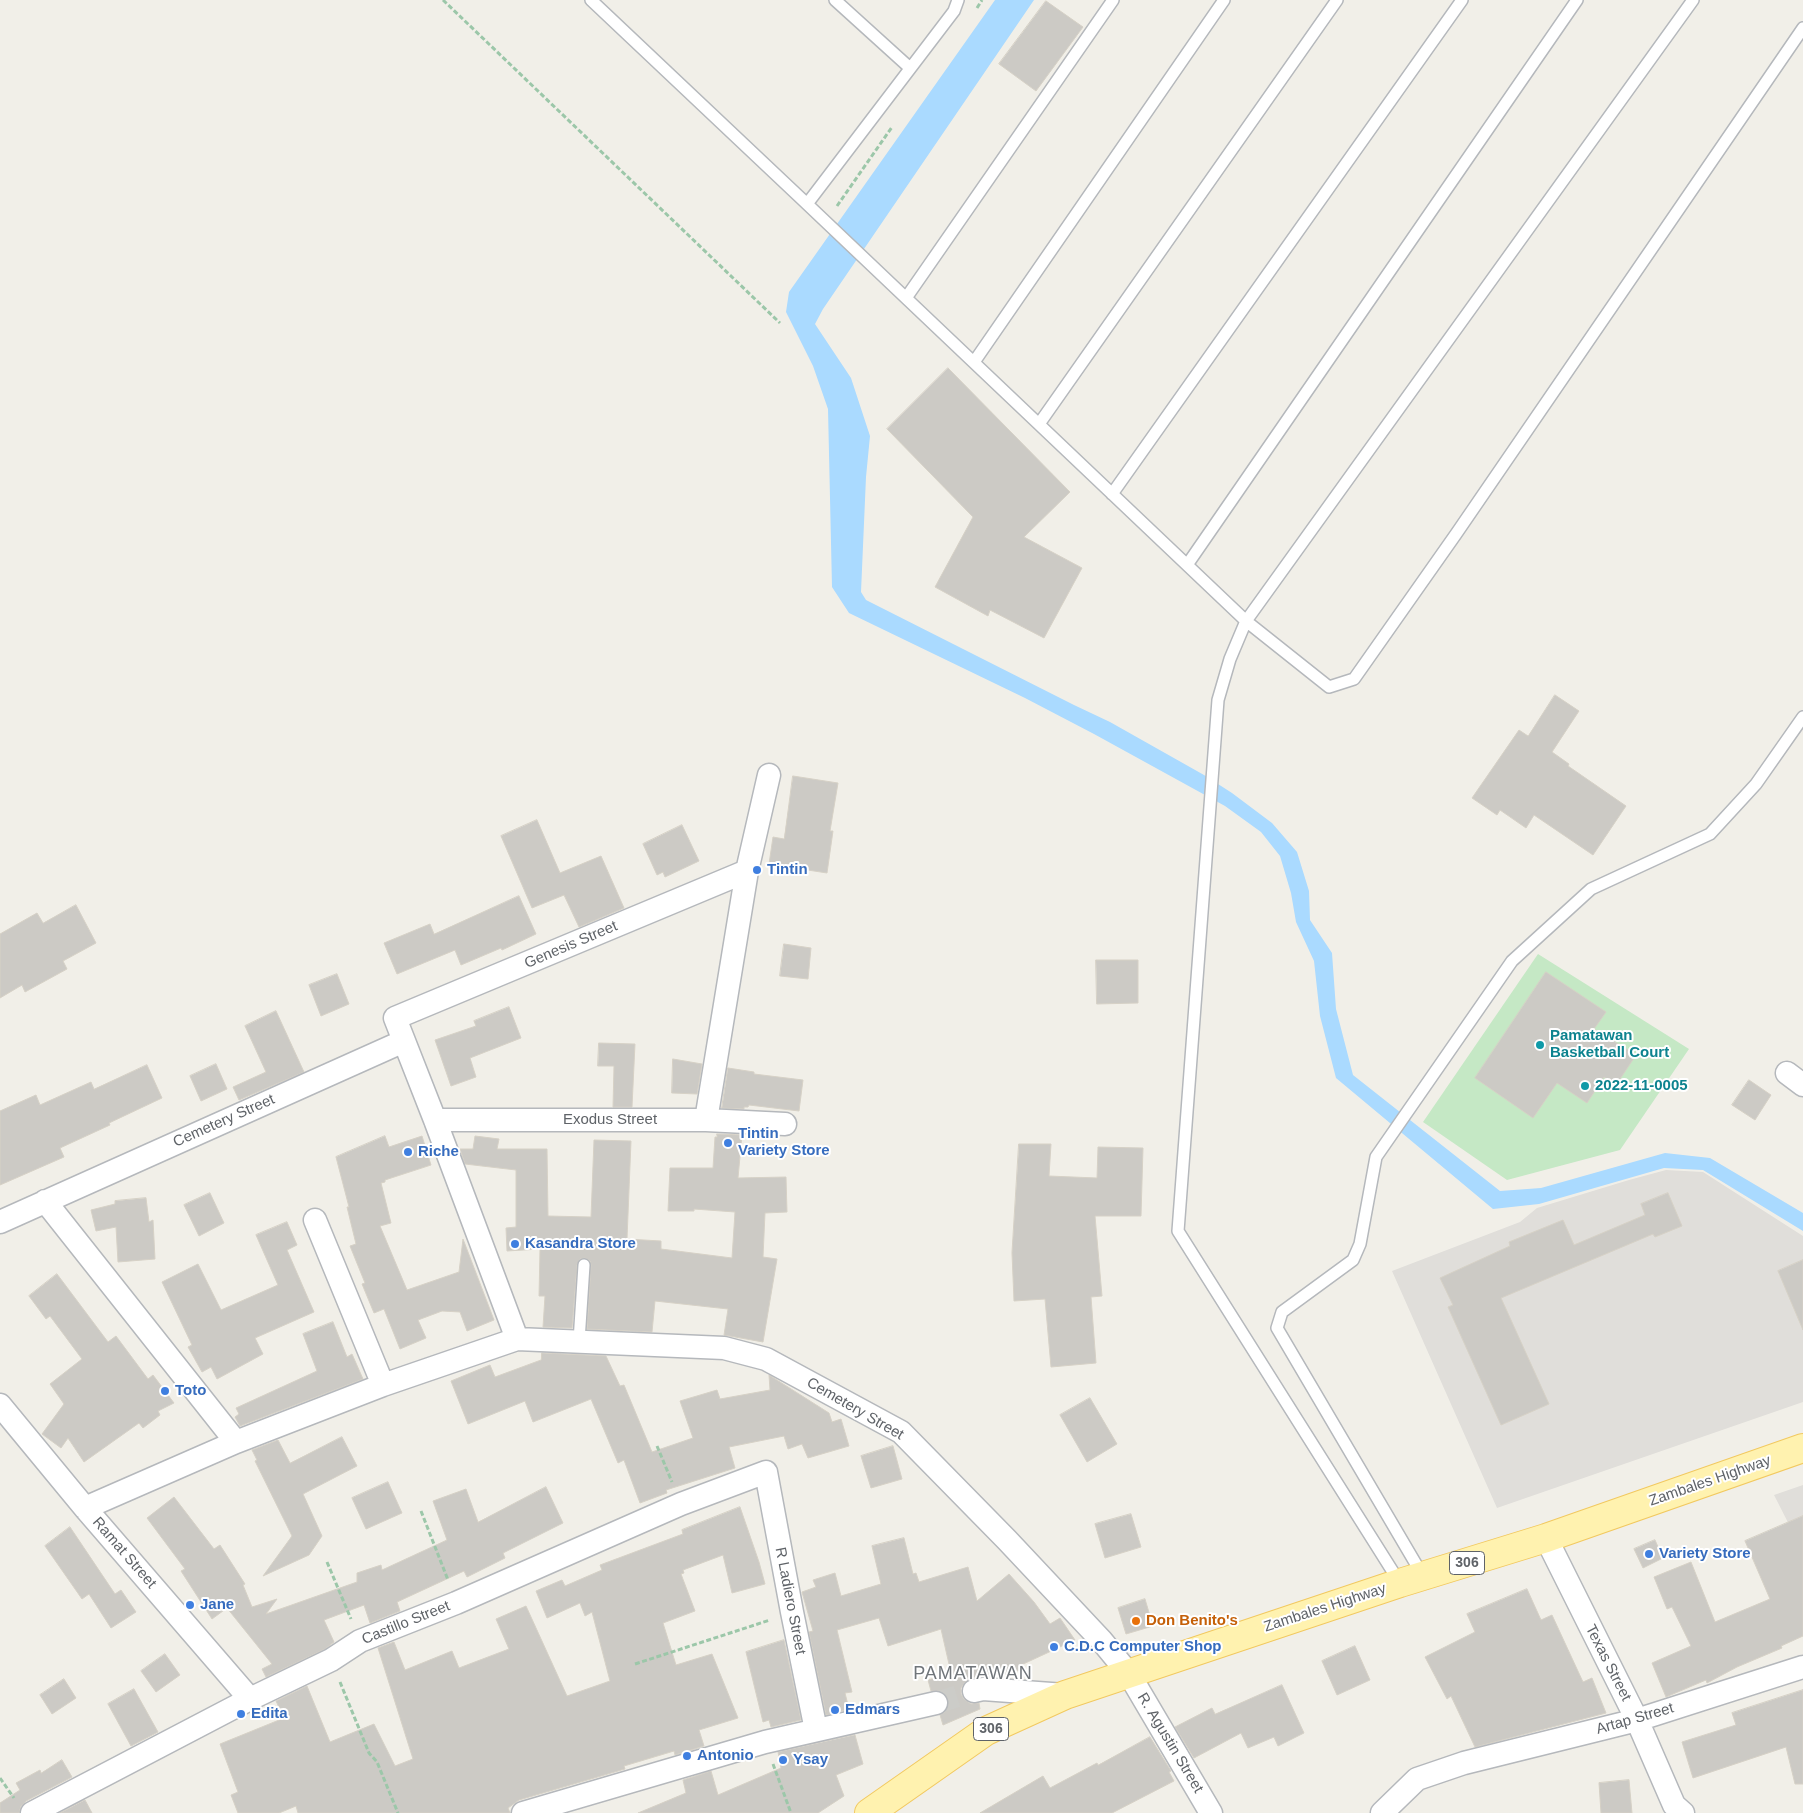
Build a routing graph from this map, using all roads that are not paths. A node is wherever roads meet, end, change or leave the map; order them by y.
1 (591, 0) edge
2 (835, 0) edge
3 (958, 0) edge
4 (1113, 0) edge
5 (1224, 0) edge
6 (1337, 0) edge
7 (1462, 0) edge
8 (1578, 0) edge
9 (1693, 0) edge
10 (1803, 28) edge
11 (910, 68) junction
12 (807, 204) junction
13 (906, 298) junction
14 (974, 362) junction
15 (1039, 424) junction
16 (1112, 494) junction
17 (1187, 565) junction
18 (1246, 621) junction
19 (1803, 717) edge
20 (769, 775) dead end
21 (747, 871) junction
22 (404, 1041) junction
23 (436, 1120) junction
24 (706, 1120) junction
25 (785, 1124) dead end
26 (45, 1201) junction
27 (316, 1220) dead end
28 (0, 1222) edge
29 (584, 1264) dead end
30 (517, 1339) junction
31 (578, 1341) junction
32 (383, 1385) junction
33 (0, 1405) edge
34 (236, 1442) junction
35 (1803, 1448) edge
36 (766, 1472) joint
37 (85, 1508) junction
38 (1546, 1538) junction
39 (1412, 1580) junction
40 (1803, 1667) edge
41 (1129, 1674) junction
42 (974, 1691) tunnel mouth
43 (1065, 1695) junction
44 (250, 1699) junction
45 (936, 1703) tunnel mouth
46 (1637, 1720) junction
47 (816, 1730) junction
48 (32, 1813) edge
49 (523, 1813) edge
50 (869, 1813) edge
51 (1211, 1813) edge
52 (1382, 1813) edge
53 (1683, 1813) edge

1 - 12 lane
2 - 11 lane
3 - 11 lane
4 - 13 lane
5 - 14 lane
6 - 15 lane
7 - 16 lane
8 - 17 lane
9 - 18 lane
10 - 18 lane
11 - 12 lane
12 - 13 lane
13 - 14 lane
14 - 15 lane
15 - 16 lane
16 - 17 lane
17 - 18 lane
18 - 39 lane
19 - 39 lane
20 - 21 street
21 - 22 street, Genesis Street
21 - 24 street
22 - 23 street
22 - 26 street, Cemetery Street
23 - 24 street, Exodus Street
23 - 30 street
24 - 25 street, Exodus Street
26 - 28 street, Cemetery Street
26 - 34 street
27 - 32 street
29 - 31 lane
30 - 31 street, Cemetery Street
30 - 32 street, Cemetery Street
31 - 41 street, Cemetery Street
32 - 34 street, Cemetery Street
33 - 37 street, Ramat Street
34 - 37 street, Cemetery Street
35 - 38 main road, Zambales Highway / 306
36 - 44 street, Castillo Street
36 - 47 street, R Ladiero Street
37 - 44 street, Ramat Street
38 - 39 main road, Zambales Highway / 306
38 - 46 street, Texas Street
39 - 41 main road, Zambales Highway / 306
40 - 46 street, Artap Street
41 - 43 main road, Zambales Highway / 306
41 - 51 street, R. Agustin Street
42 - 43 street
43 - 50 main road, Zambales Highway / 306
44 - 48 street, Castillo Street
45 - 47 street
46 - 52 street, Artap Street
46 - 53 street, Texas Street
47 - 49 street

